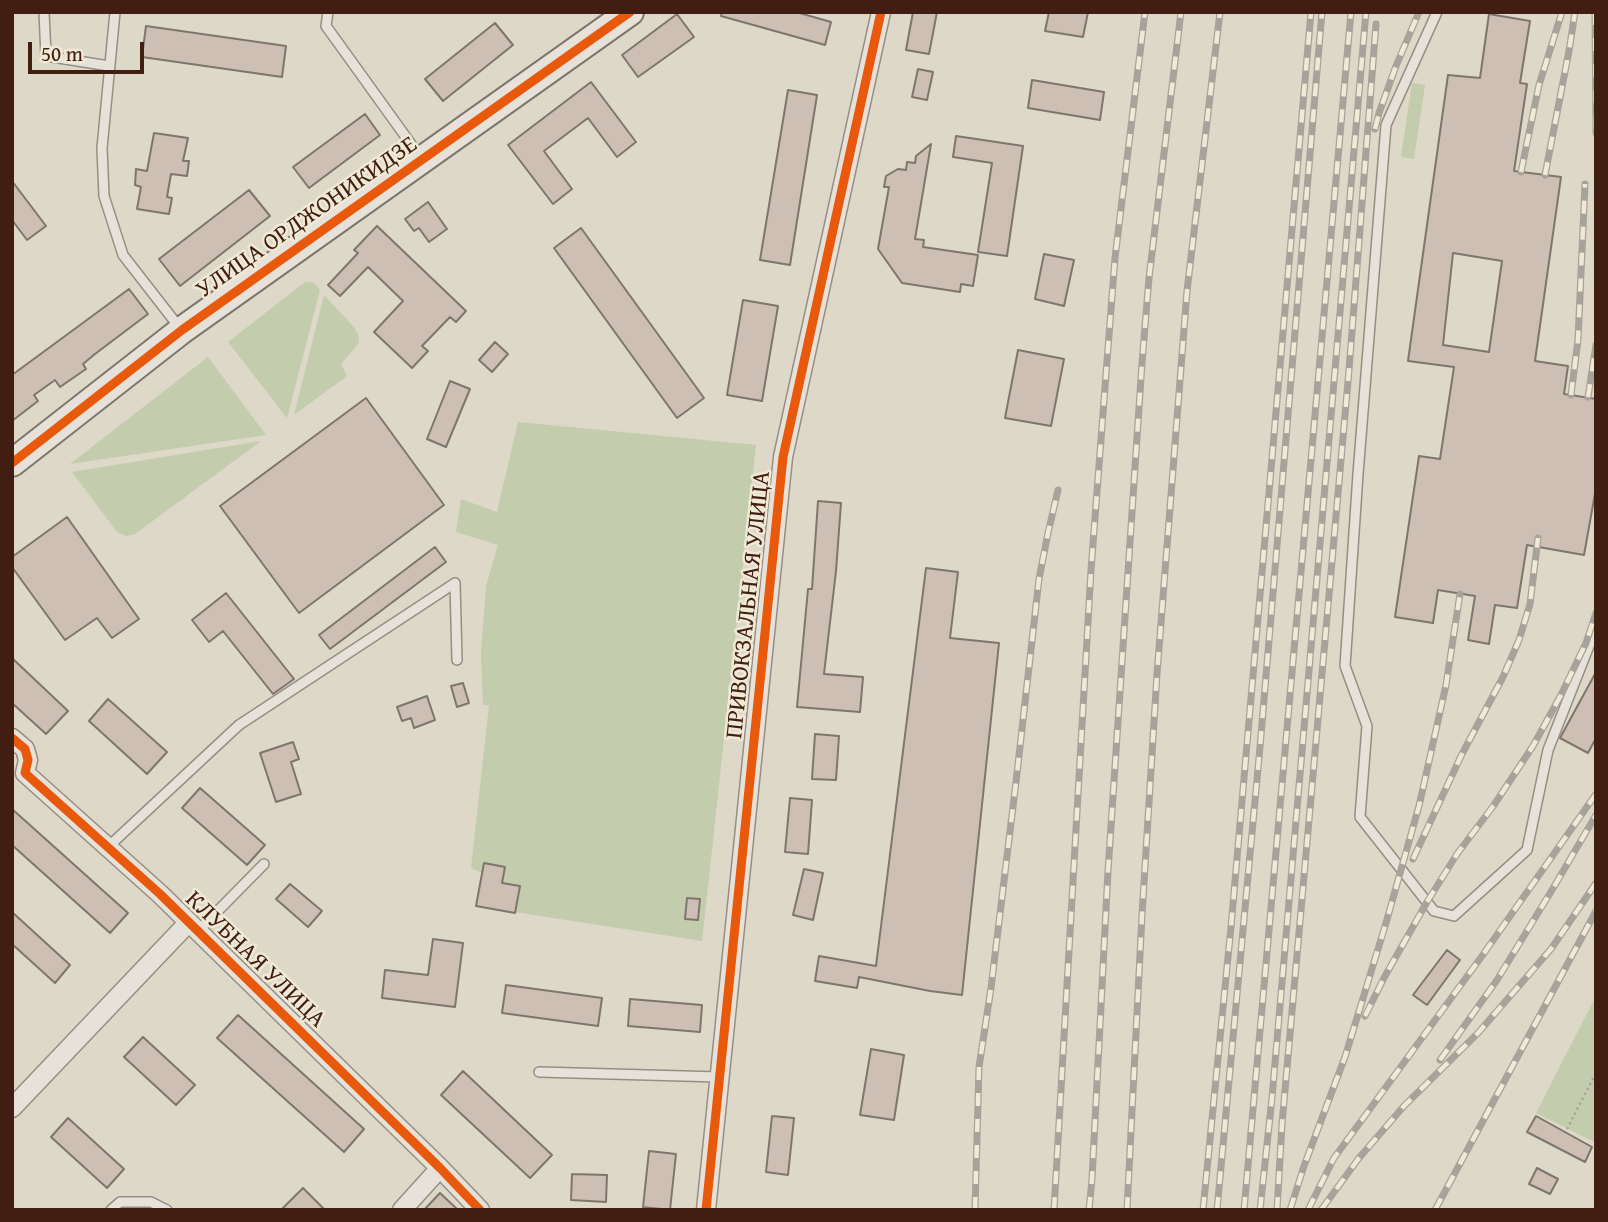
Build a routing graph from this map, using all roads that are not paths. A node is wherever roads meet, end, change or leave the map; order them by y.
1 (44, 12) edge
2 (115, 12) edge
3 (327, 12) edge
4 (630, 12) edge
5 (881, 12) edge
6 (1437, 12) edge
7 (109, 66) junction
8 (422, 160) junction
9 (182, 330) junction
10 (12, 463) edge
11 (1596, 628) edge
12 (457, 660) dead end
13 (12, 737) edge
14 (19, 774) edge
15 (108, 847) junction
16 (264, 864) dead end
17 (193, 927) junction
18 (539, 1072) dead end
19 (719, 1077) junction
20 (12, 1108) edge
21 (440, 1168) junction
22 (111, 1210) edge
23 (167, 1210) edge
24 (402, 1210) edge
25 (480, 1210) edge
26 (706, 1210) edge

1 - 7 lane
2 - 7 lane
3 - 8 lane
4 - 8 street, УЛИЦА ОРДЖОНИКИДЗЕ
5 - 19 street, ПРИВОКЗАЛЬНАЯ УЛИЦА
6 - 11 lane
7 - 9 lane
8 - 9 street, УЛИЦА ОРДЖОНИКИДЗЕ
9 - 10 street, УЛИЦА ОРДЖОНИКИДЗЕ
12 - 15 lane
13 - 14 street, КЛУБНАЯ УЛИЦА
14 - 15 street, КЛУБНАЯ УЛИЦА
15 - 17 street, КЛУБНАЯ УЛИЦА
16 - 17 lane
17 - 20 street
17 - 21 street, КЛУБНАЯ УЛИЦА
18 - 19 lane
19 - 26 street, ПРИВОКЗАЛЬНАЯ УЛИЦА
21 - 24 street
21 - 25 street, КЛУБНАЯ УЛИЦА
22 - 23 lane

